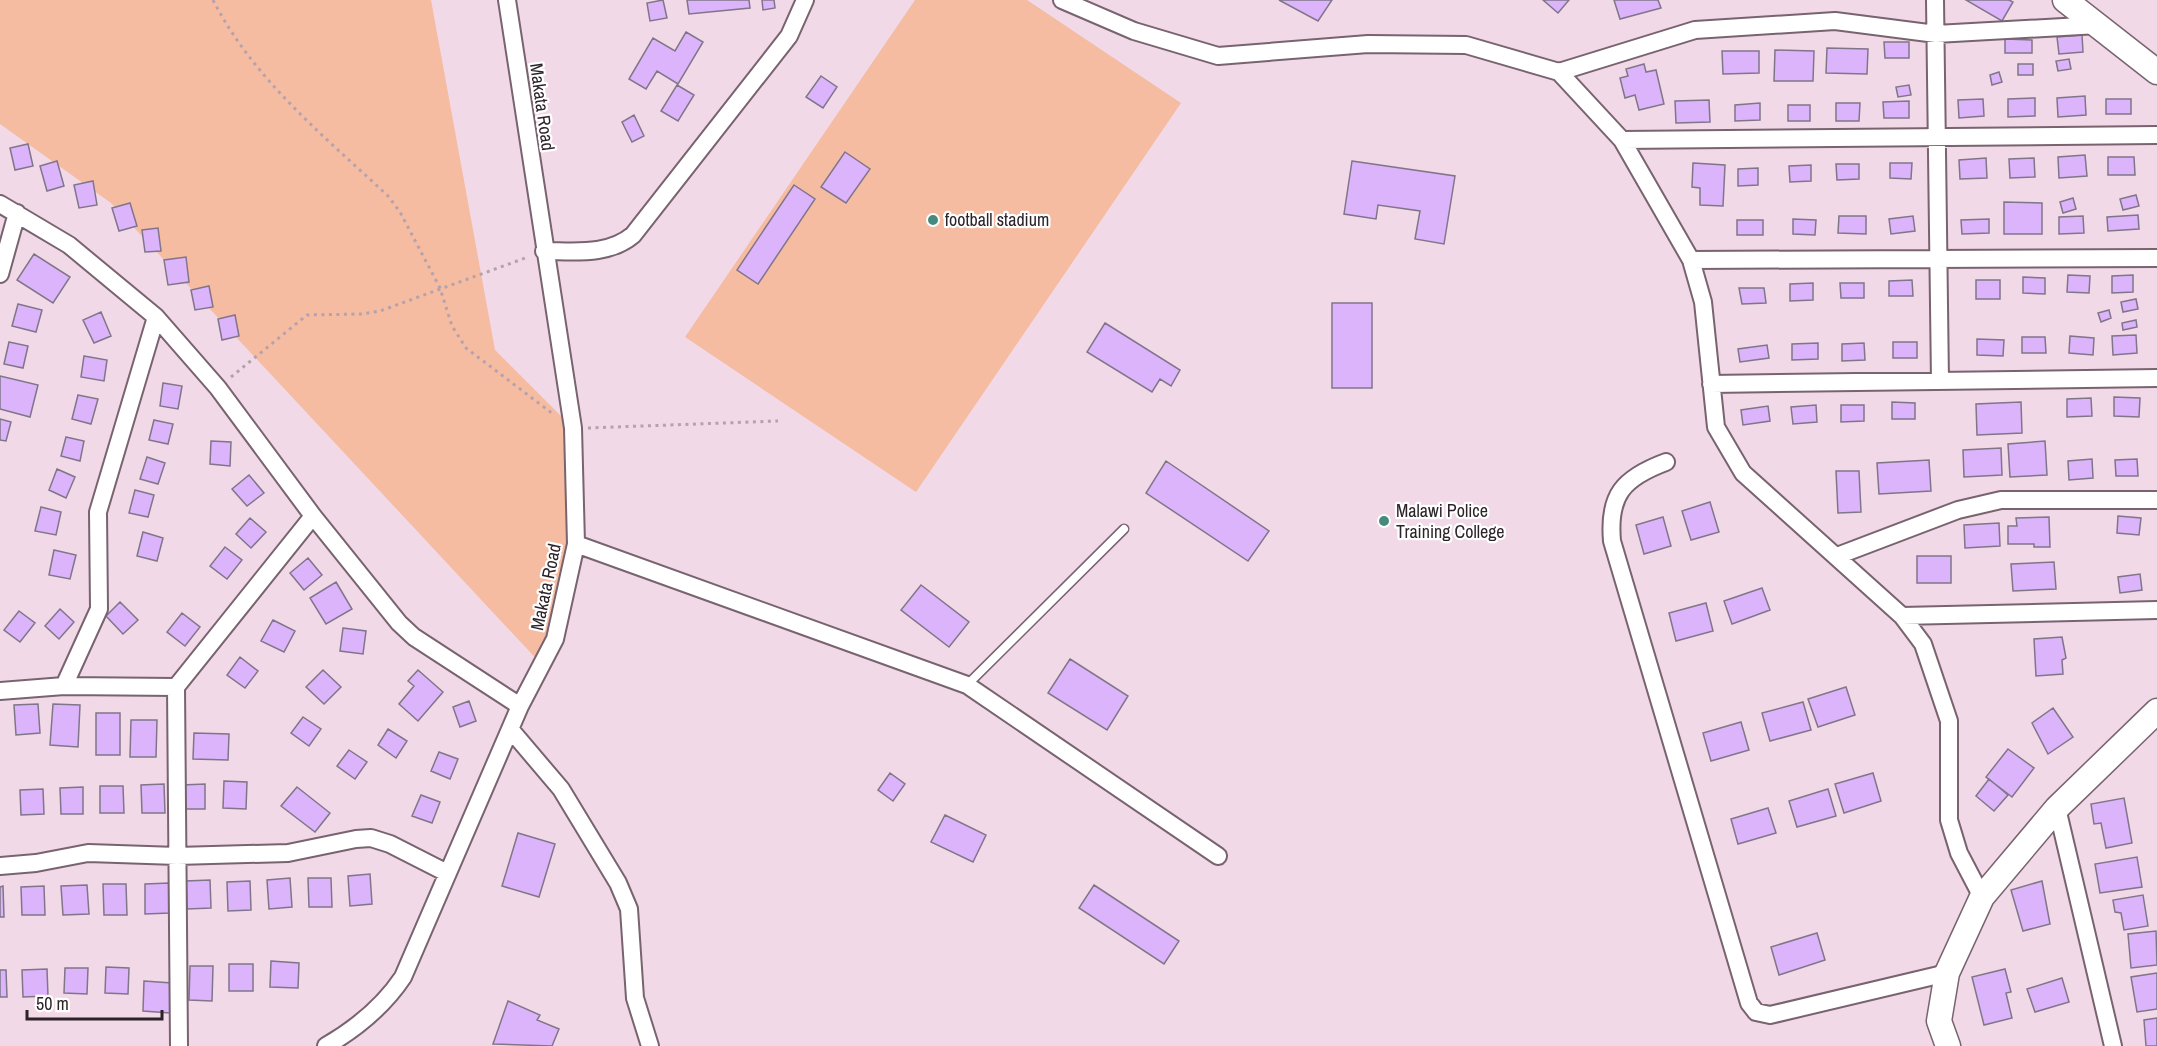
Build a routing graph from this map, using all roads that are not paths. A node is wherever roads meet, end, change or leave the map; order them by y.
1 (507, 0) edge
2 (806, 0) edge
3 (1062, 0) edge
4 (1935, 0) edge
5 (2065, 0) edge
6 (2098, 25) junction
7 (1936, 34) junction
8 (1559, 72) junction
9 (2157, 72) edge
10 (2157, 135) edge
11 (1937, 137) junction
12 (1622, 140) junction
13 (0, 204) edge
14 (17, 213) junction
15 (544, 251) junction
16 (2157, 258) edge
17 (1938, 259) junction
18 (1691, 260) junction
19 (0, 274) edge
20 (156, 317) junction
21 (2157, 378) edge
22 (1940, 381) junction
23 (1711, 384) junction
24 (1666, 462) dead end
25 (2157, 500) edge
26 (313, 516) junction
27 (1124, 529) dead end
28 (576, 544) junction
29 (1837, 556) junction
30 (2157, 610) edge
31 (1902, 616) junction
32 (64, 686) junction
33 (967, 686) junction
34 (176, 687) junction
35 (0, 691) edge
36 (520, 706) junction
37 (2157, 711) edge
38 (510, 729) junction
39 (2057, 808) junction
40 (177, 856) junction
41 (1218, 856) dead end
42 (0, 866) edge
43 (447, 873) junction
44 (1982, 897) junction
45 (1947, 973) junction
46 (354, 1038) edge
47 (179, 1046) edge
48 (326, 1046) edge
49 (650, 1046) edge
50 (1948, 1046) edge
51 (2112, 1046) edge

1 - 15 street, Makata Road
2 - 15 street
3 - 8 street
4 - 7 street
5 - 6 street
6 - 7 street
6 - 9 street
7 - 8 street
7 - 11 street
8 - 12 street
10 - 11 street
11 - 12 street
11 - 17 street
12 - 18 street
13 - 14 street
14 - 19 street
14 - 20 street
15 - 28 street, Makata Road
16 - 17 street
17 - 18 street
17 - 22 street
18 - 23 street
20 - 26 street
20 - 32 street
21 - 22 street
22 - 23 street
23 - 29 street
24 - 45 street
25 - 29 street
26 - 34 street
26 - 36 street
27 - 33 lane
28 - 33 street
28 - 36 street, Makata Road
29 - 31 street
30 - 31 street
31 - 44 street
32 - 34 street
32 - 35 street
33 - 41 street
34 - 40 street
36 - 38 street, Makata Road
37 - 39 street
38 - 43 street, Makata Road
38 - 49 street
39 - 44 street
39 - 51 street
40 - 42 street
40 - 43 street
40 - 47 street
43 - 46 street, Makata Road
44 - 45 street
45 - 50 street
46 - 48 street, Makata Road

